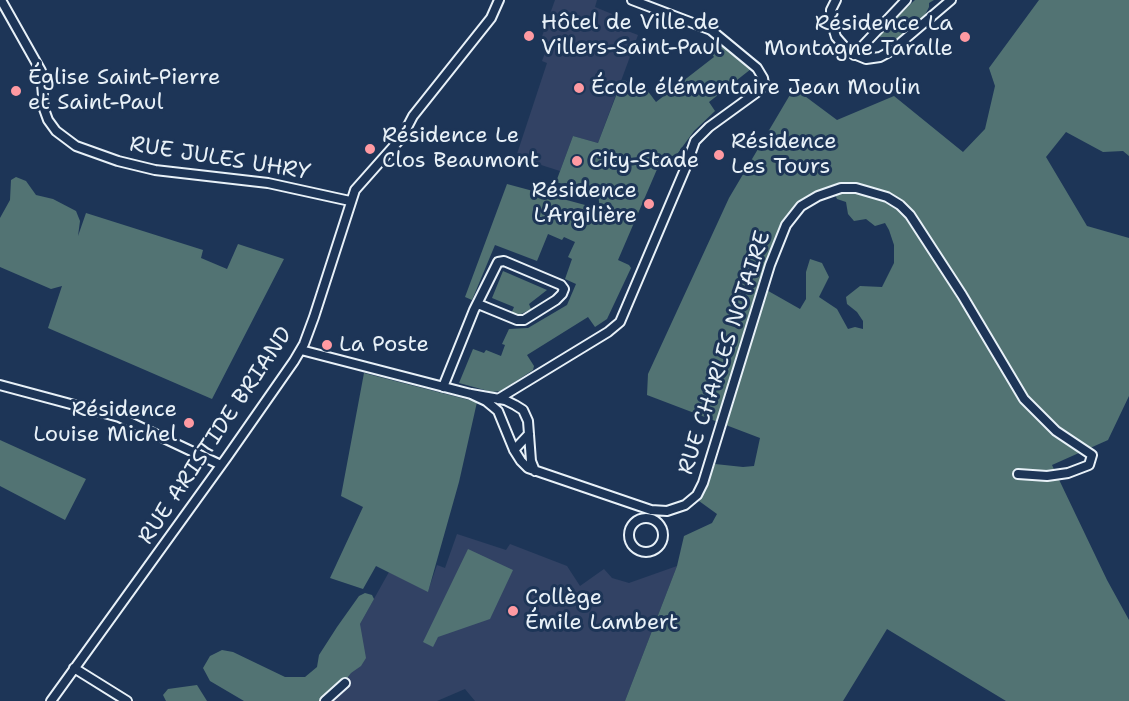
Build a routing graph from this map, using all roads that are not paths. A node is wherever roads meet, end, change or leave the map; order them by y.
1 (1, 0) edge
2 (499, 0) edge
3 (632, 0) edge
4 (836, 0) edge
5 (906, 0) edge
6 (951, 0) edge
7 (854, 55) junction
8 (350, 201) junction
9 (478, 304) junction
10 (301, 350) junction
11 (0, 386) edge
12 (443, 387) junction
13 (471, 394) junction
14 (498, 399) junction
15 (529, 434) junction
16 (514, 450) junction
17 (221, 465) junction
18 (535, 471) junction
19 (1018, 474) dead end
20 (656, 511) junction
21 (653, 519) junction
22 (74, 668) junction
23 (345, 683) dead end
24 (51, 701) edge
25 (127, 701) edge
26 (325, 701) edge

1 - 8 street, RUE JULES UHRY
2 - 8 street, RUE ARISTIDE BRIAND
3 - 14 street
4 - 7 street
5 - 7 street
6 - 7 street
8 - 10 street, RUE ARISTIDE BRIAND
9 - 9 street
9 - 12 street
10 - 12 street, RUE CHARLES NOTAIRE
10 - 17 street, RUE ARISTIDE BRIAND
11 - 17 street
12 - 13 street, RUE CHARLES NOTAIRE
13 - 14 street, RUE CHARLES NOTAIRE
13 - 16 street, RUE CHARLES NOTAIRE
14 - 15 street, RUE CHARLES NOTAIRE
15 - 16 street
15 - 18 street, RUE CHARLES NOTAIRE
16 - 18 street, RUE CHARLES NOTAIRE
17 - 22 street, RUE ARISTIDE BRIAND
18 - 20 street, RUE CHARLES NOTAIRE
19 - 20 street, RUE CHARLES NOTAIRE
20 - 21 street
21 - 21 street
22 - 24 street, RUE ARISTIDE BRIAND
22 - 25 street
23 - 26 street

